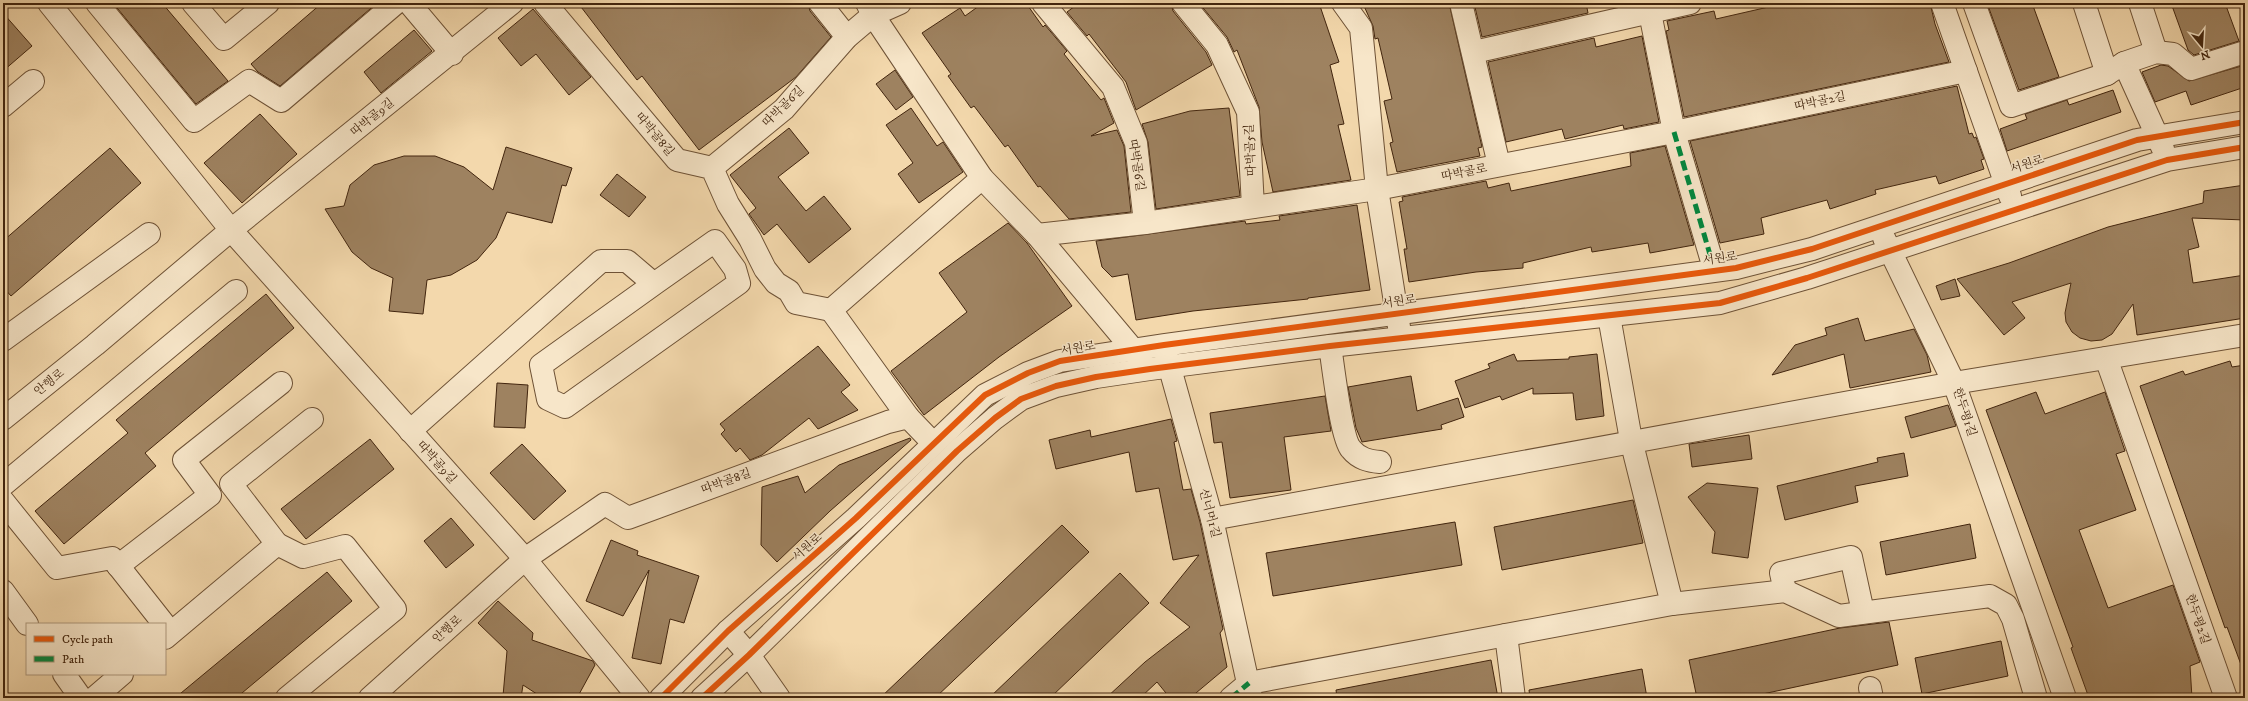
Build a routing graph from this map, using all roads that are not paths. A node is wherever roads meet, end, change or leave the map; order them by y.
1 (49, 3) edge
2 (97, 3) edge
3 (193, 3) edge
4 (268, 3) edge
5 (396, 3) edge
6 (409, 3) edge
7 (512, 3) edge
8 (545, 3) edge
9 (820, 3) edge
10 (900, 3) edge
11 (1043, 3) edge
12 (1183, 3) edge
13 (1343, 3) edge
14 (1461, 3) edge
15 (1690, 3) edge
16 (1942, 3) edge
17 (1974, 3) edge
18 (2084, 3) edge
19 (2140, 3) edge
20 (1649, 8) edge
21 (870, 9) edge
22 (847, 37) junction
23 (1474, 52) junction
24 (2156, 52) junction
25 (2245, 52) edge
26 (452, 54) junction
27 (2116, 68) junction
28 (1966, 71) junction
29 (33, 81) dead end
30 (3, 106) edge
31 (2245, 122) edge
32 (1674, 132) junction
33 (2158, 135) junction
34 (2245, 147) edge
35 (2167, 160) junction
36 (1499, 165) junction
37 (712, 168) junction
38 (982, 178) junction
39 (2006, 182) junction
40 (1377, 189) junction
41 (1253, 207) junction
42 (2015, 210) junction
43 (1145, 223) junction
44 (1878, 227) junction
45 (231, 230) junction
46 (149, 234) dead end
47 (1037, 235) junction
48 (1891, 251) junction
49 (1711, 258) dead end
50 (654, 284) junction
51 (236, 291) dead end
52 (831, 310) junction
53 (1397, 312) junction
54 (1609, 316) junction
55 (2245, 335) edge
56 (4, 336) edge
57 (1401, 338) junction
58 (95, 345) joint
59 (1164, 345) junction
60 (1330, 346) junction
61 (1133, 349) junction
62 (2106, 358) junction
63 (1159, 368) junction
64 (1954, 383) junction
65 (281, 384) dead end
66 (908, 417) junction
67 (3, 419) edge
68 (312, 419) dead end
69 (410, 431) junction
70 (1631, 440) junction
71 (933, 443) junction
72 (1380, 462) dead end
73 (3, 485) edge
74 (3, 501) edge
75 (1212, 519) junction
76 (278, 544) junction
77 (525, 559) junction
78 (118, 566) junction
79 (3, 591) edge
80 (1785, 591) junction
81 (1672, 604) junction
82 (1863, 612) junction
83 (26, 623) edge
84 (161, 623) edge
85 (166, 630) edge
86 (728, 632) junction
87 (1506, 635) junction
88 (749, 655) junction
89 (65, 675) edge
90 (121, 675) edge
91 (1250, 691) edge
92 (81, 698) edge
93 (94, 698) edge
94 (287, 698) edge
95 (370, 698) edge
96 (639, 698) edge
97 (661, 698) edge
98 (702, 698) edge
99 (779, 698) edge
100 (1230, 698) edge
101 (1514, 698) edge
102 (2036, 698) edge
103 (2065, 698) edge
104 (2226, 698) edge

1 - 45 street, 따박골9길
2 - 5 street
3 - 4 street
6 - 26 street
7 - 26 street, 따박골9길
8 - 37 street, 따박골8길
9 - 22 street
10 - 21 street, 따박골6길
11 - 43 street, 따박골6길
12 - 41 street, 따박골5길
13 - 40 street
14 - 23 street
15 - 20 street
16 - 28 street
17 - 27 street
18 - 27 street
19 - 24 street
20 - 23 street
20 - 32 street
21 - 22 street, 따박골6길
21 - 38 street
22 - 37 street, 따박골6길
23 - 36 street
24 - 25 street
24 - 27 street
26 - 45 street, 따박골9길
27 - 33 street
28 - 32 street, 따박골2길
28 - 39 street
29 - 30 street
31 - 33 street, 서원로
32 - 36 street, 따박골로
32 - 49 street
33 - 35 street
33 - 39 street, 서원로
34 - 35 street
35 - 42 street
36 - 40 street, 따박골로
37 - 52 street
38 - 47 street
38 - 52 street
39 - 42 street
39 - 44 street, 서원로
40 - 41 street, 따박골로
40 - 53 street
41 - 43 street
42 - 48 street
43 - 47 street
44 - 48 street
44 - 53 street, 서원로
45 - 58 street, 따박골9길
45 - 69 street, 따박골9길
46 - 56 street
47 - 61 street
48 - 54 street
48 - 64 street
50 - 50 street
50 - 69 street
51 - 73 street
52 - 66 street
53 - 57 street
53 - 59 street, 서원로
54 - 57 street
54 - 70 street
55 - 62 street, 한두평1길
57 - 60 street
58 - 67 street, 안행로
59 - 61 street, 서원로
59 - 63 street, 선너머1길
60 - 63 street
60 - 72 street
61 - 63 street
61 - 71 street, 서원로
62 - 64 street, 한두평1길
62 - 104 street, 한두평2길
63 - 75 street, 선너머1길
63 - 88 street
64 - 70 street
64 - 103 street, 한두평1길
65 - 78 street
66 - 71 street
66 - 77 street, 따박골8길
68 - 76 street
69 - 77 street, 따박골9길
70 - 75 street
70 - 81 street
71 - 86 street, 서원로
74 - 78 street
75 - 91 street, 선너머1길
76 - 85 street
76 - 94 street
77 - 95 street, 안행로
77 - 96 street, 따박골9길
78 - 84 street
79 - 83 street
80 - 81 street
80 - 82 street
80 - 82 street
81 - 87 street
82 - 102 street
86 - 88 street
86 - 97 street, 서원로
87 - 91 street
87 - 101 street
88 - 98 street
88 - 99 street
89 - 92 street
90 - 93 street
91 - 100 street

